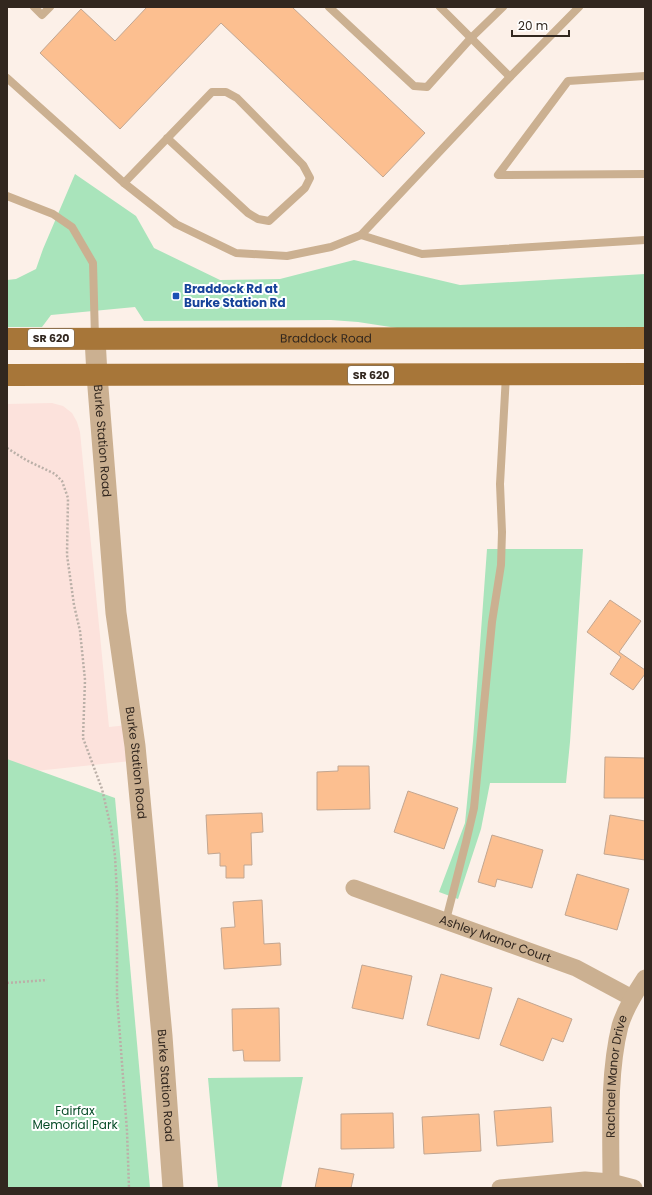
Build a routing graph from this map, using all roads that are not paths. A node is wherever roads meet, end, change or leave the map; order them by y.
1 (34, 7) edge
2 (50, 7) edge
3 (329, 7) edge
4 (440, 7) edge
5 (502, 7) edge
6 (579, 7) edge
7 (471, 38) junction
8 (645, 76) edge
9 (510, 77) junction
10 (7, 78) edge
11 (167, 138) junction
12 (645, 174) edge
13 (124, 182) junction
14 (7, 196) edge
15 (361, 235) junction
16 (645, 240) edge
17 (95, 338) junction
18 (645, 338) edge
19 (7, 339) edge
20 (7, 374) edge
21 (506, 374) junction
22 (645, 374) edge
23 (97, 375) junction
24 (354, 888) dead end
25 (446, 920) junction
26 (645, 978) edge
27 (632, 998) junction
28 (611, 1182) junction
29 (173, 1188) edge
30 (500, 1188) edge
31 (634, 1188) edge

1 - 2 lane
3 - 7 lane
4 - 7 lane
5 - 7 lane
6 - 9 lane
7 - 9 lane
8 - 12 lane
9 - 15 lane
10 - 13 lane
11 - 11 lane
11 - 13 lane
13 - 15 lane
14 - 17 lane
15 - 16 lane
17 - 18 main road, Braddock Road / SR 620
17 - 19 main road, Braddock Road / SR 620
17 - 23 street, Burke Station Road
20 - 23 main road, SR 620
21 - 22 main road, SR 620
21 - 23 main road, SR 620
21 - 25 lane
23 - 29 street, Burke Station Road
24 - 25 street, Ashley Manor Court
25 - 27 street, Ashley Manor Court
26 - 27 street, Rachael Manor Drive
27 - 28 street, Rachael Manor Drive
28 - 30 street
28 - 31 street

